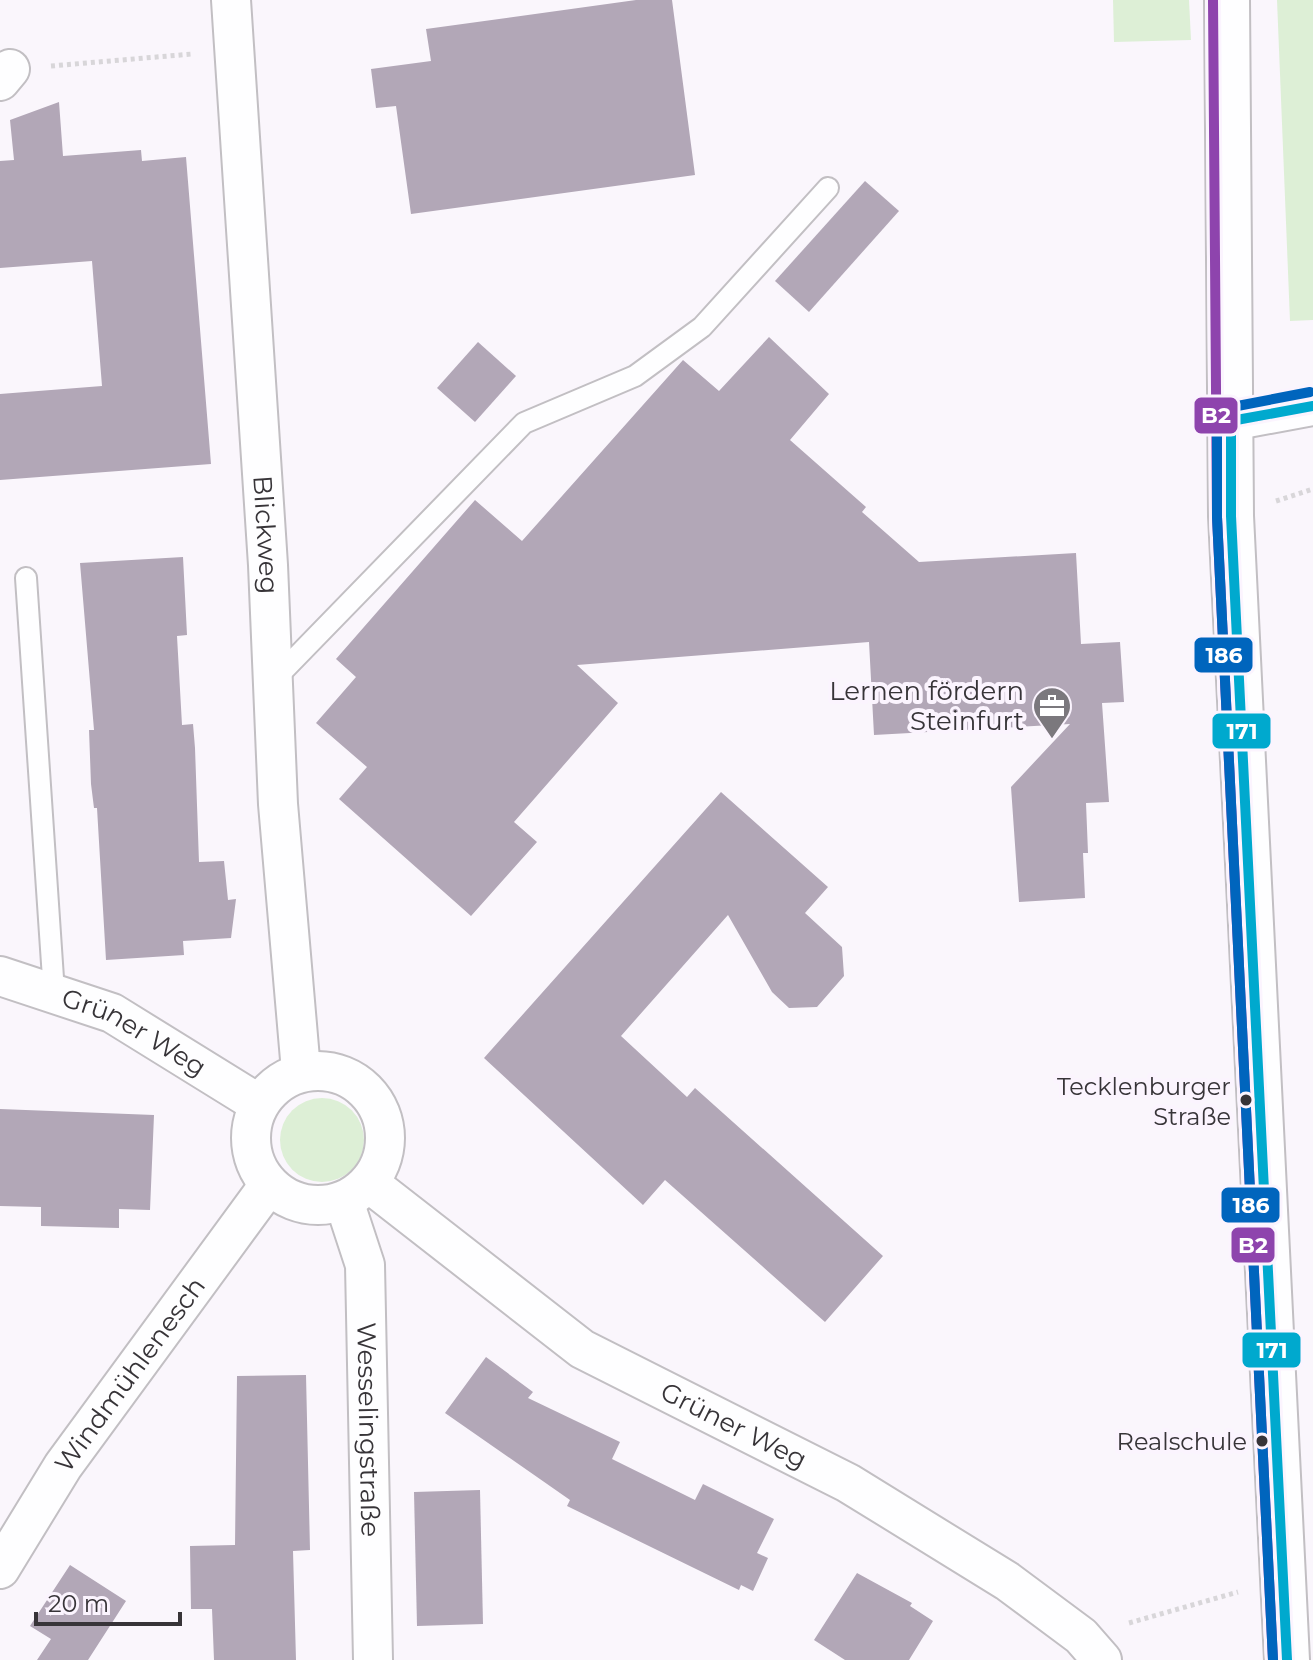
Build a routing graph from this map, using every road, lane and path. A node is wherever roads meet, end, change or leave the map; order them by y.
1 (231, 0) edge
2 (1227, 0) edge
3 (237, 50) junction
4 (5, 75) edge
5 (828, 188) dead end
6 (1313, 406) edge
7 (1231, 421) junction
8 (26, 578) dead end
9 (273, 681) junction
10 (0, 976) edge
11 (54, 993) junction
12 (301, 1071) junction
13 (259, 1104) junction
14 (269, 1185) junction
15 (356, 1192) junction
16 (0, 1569) edge
17 (1285, 1579) junction
18 (1092, 1648) edge
19 (373, 1660) edge
20 (1287, 1660) edge

1 - 3 street, Blickweg
2 - 7 main road
3 - 4 path
3 - 9 street, Blickweg
5 - 9 lane
6 - 7 street
7 - 17 main road
8 - 11 lane
9 - 12 street, Blickweg
10 - 11 street, Grüner Weg
11 - 13 street, Grüner Weg
12 - 13 street
12 - 15 street
13 - 14 street
14 - 15 street
14 - 16 street, Windmühlenesch
15 - 18 street, Grüner Weg
15 - 19 street, Wesselingstraße
17 - 18 path
17 - 20 main road

